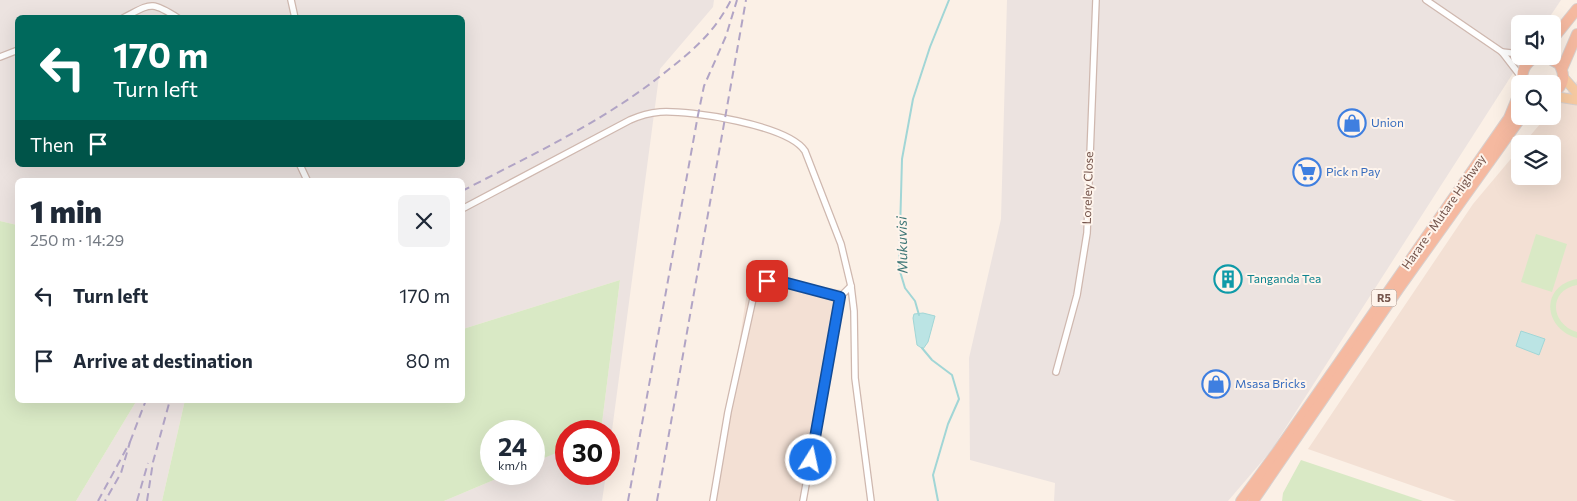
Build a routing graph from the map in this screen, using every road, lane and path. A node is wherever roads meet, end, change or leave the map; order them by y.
1 (291, 0) edge
2 (1096, 0) edge
3 (1426, 0) edge
4 (1577, 9) edge
5 (127, 15) edge
6 (174, 15) edge
7 (294, 15) edge
8 (1561, 29) edge
9 (1577, 34) edge
10 (15, 51) edge
11 (1502, 52) junction
12 (1511, 53) edge
13 (0, 57) edge
14 (1558, 65) edge
15 (1563, 74) junction
16 (1516, 75) edge
17 (1561, 80) edge
18 (1577, 93) edge
19 (1561, 97) edge
20 (1577, 100) edge
21 (1511, 113) edge
22 (1516, 125) edge
23 (465, 207) edge
24 (851, 286) junction
25 (840, 297) junction
26 (1056, 372) dead end
27 (713, 501) edge
28 (803, 501) edge
29 (871, 501) edge
30 (1240, 501) edge
31 (1253, 501) edge

1 - 7 street
2 - 26 street, Loreley Close
3 - 11 street
4 - 8 highway
5 - 6 street
9 - 15 highway
10 - 13 street
11 - 12 street
11 - 16 street
14 - 15 highway
15 - 17 highway
15 - 18 main road
19 - 20 main road
21 - 30 highway, Harare - Mutare Highway / R5
22 - 31 highway, Harare - Mutare Highway / R5
23 - 24 street
24 - 25 street
24 - 29 street
25 - 27 street
25 - 28 street

